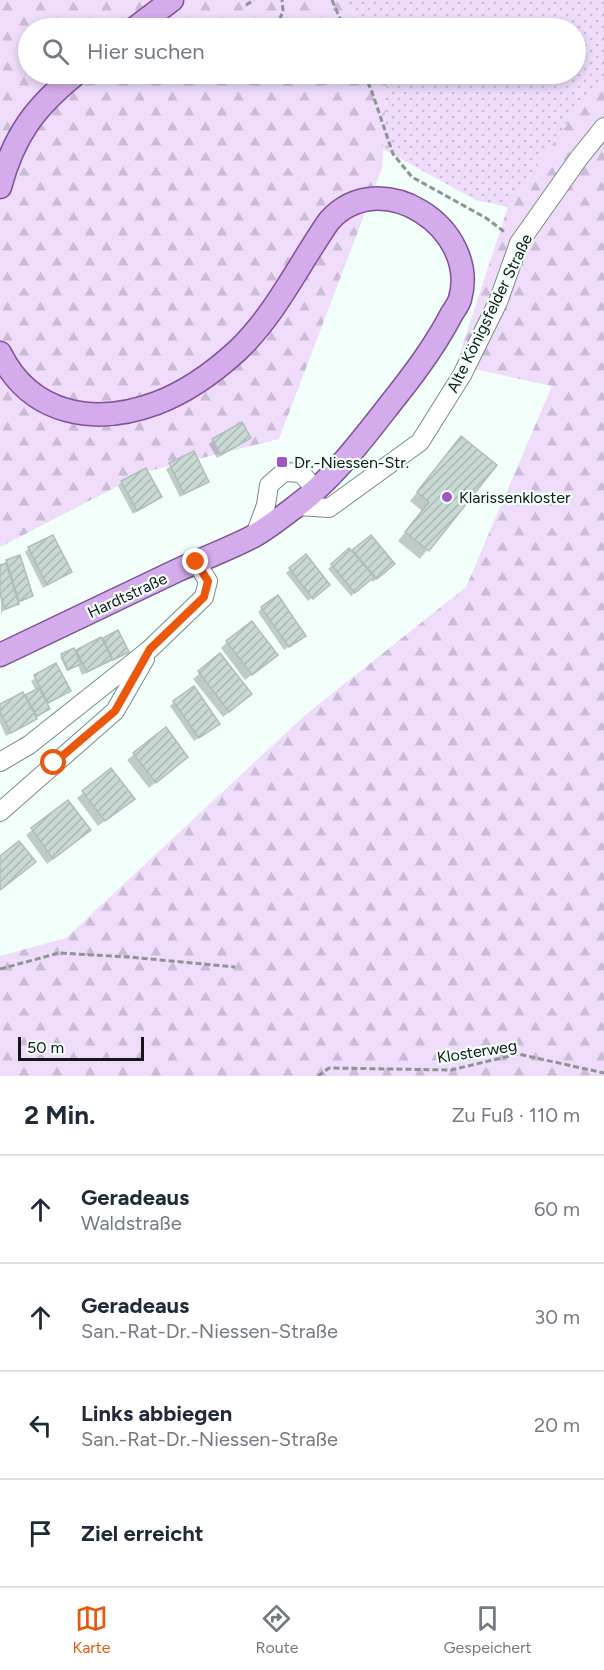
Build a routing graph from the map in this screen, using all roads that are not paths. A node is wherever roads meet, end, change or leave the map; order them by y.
1 (172, 0) edge
2 (148, 18) edge
3 (64, 84) edge
4 (604, 127) edge
5 (0, 187) edge
6 (0, 353) edge
7 (315, 489) junction
8 (297, 506) junction
9 (255, 536) junction
10 (196, 562) junction
11 (150, 649) junction
12 (0, 655) edge
13 (0, 762) edge
14 (0, 812) edge

1 - 2 main road
3 - 5 main road
4 - 8 street, Alte Königsfelder Straße
6 - 7 main road, Hardtstraße
7 - 8 main road, Hardtstraße
7 - 9 street
8 - 9 main road, Hardtstraße
9 - 10 main road, Hardtstraße
10 - 11 street
10 - 12 main road, Hardtstraße
11 - 13 street
11 - 14 street

